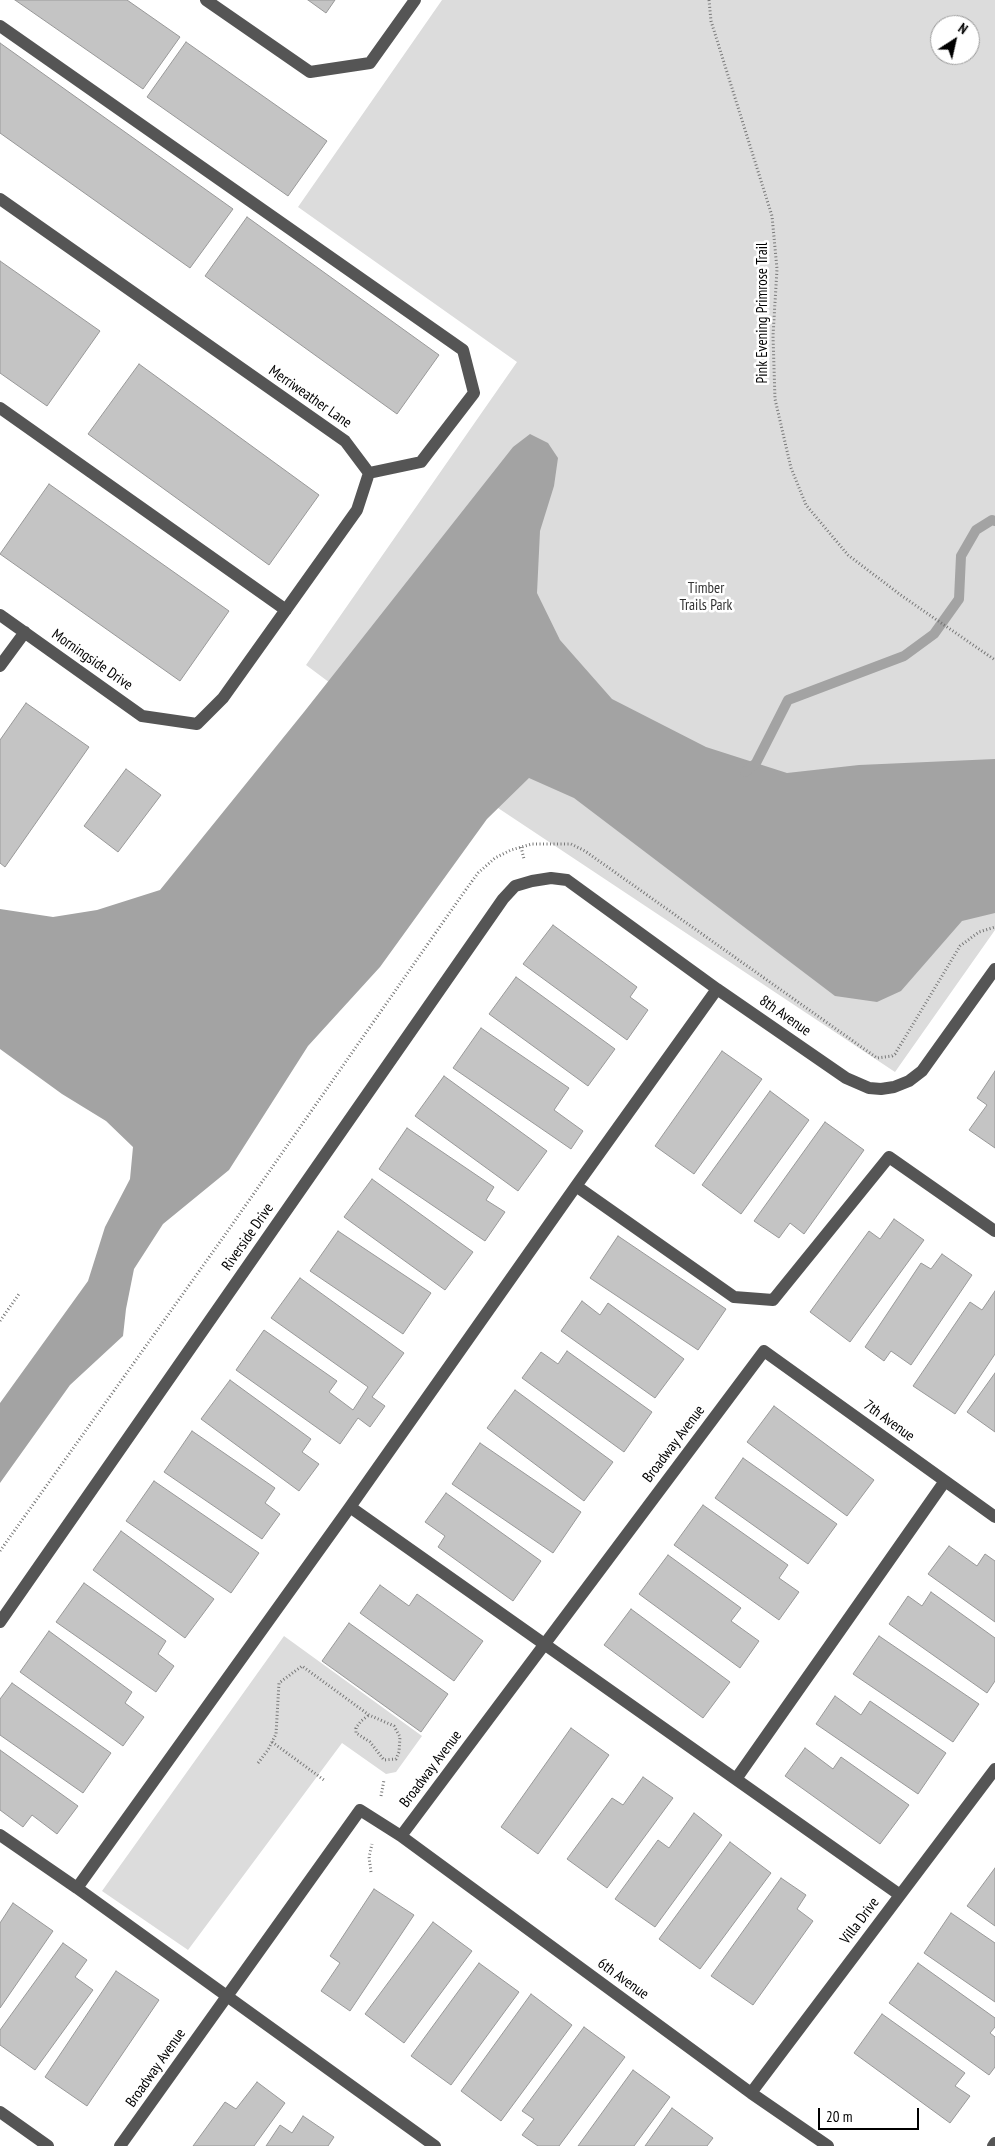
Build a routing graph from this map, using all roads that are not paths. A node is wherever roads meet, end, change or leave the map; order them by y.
1 (206, 0) edge
2 (415, 0) edge
3 (0, 26) edge
4 (0, 199) edge
5 (0, 408) edge
6 (369, 473) junction
7 (286, 610) junction
8 (0, 615) edge
9 (25, 632) junction
10 (0, 666) edge
11 (532, 880) joint
12 (995, 970) edge
13 (717, 989) junction
14 (576, 1186) junction
15 (995, 1230) edge
16 (764, 1351) joint
17 (945, 1481) junction
18 (350, 1508) junction
19 (995, 1517) edge
20 (0, 1622) edge
21 (545, 1644) junction
22 (995, 1770) edge
23 (736, 1779) junction
24 (0, 1836) edge
25 (401, 1836) junction
26 (77, 1888) junction
27 (900, 1895) junction
28 (228, 1995) junction
29 (751, 2093) junction
30 (0, 2112) edge
31 (48, 2146) edge
32 (120, 2146) edge
33 (435, 2146) edge
34 (828, 2146) edge

1 - 2 street
3 - 6 street
4 - 6 street, Merriweather Lane
5 - 7 street
6 - 7 street
7 - 9 street, Morningside Drive
8 - 9 street, Morningside Drive
9 - 10 street
11 - 13 street, 8th Avenue
11 - 20 street, Riverside Drive
12 - 13 street, 8th Avenue
13 - 14 street
14 - 15 street
14 - 18 street
16 - 17 street, 7th Avenue
16 - 21 street, Broadway Avenue
17 - 19 street, 7th Avenue
17 - 23 street
18 - 21 street
18 - 26 street
21 - 23 street
21 - 25 street, Broadway Avenue
22 - 27 street, Villa Drive
23 - 27 street
24 - 26 street
25 - 28 street, Broadway Avenue
25 - 29 street, 6th Avenue
26 - 28 street
27 - 29 street, Villa Drive
28 - 32 street, Broadway Avenue
28 - 33 street
29 - 34 street, 6th Avenue
30 - 31 street

